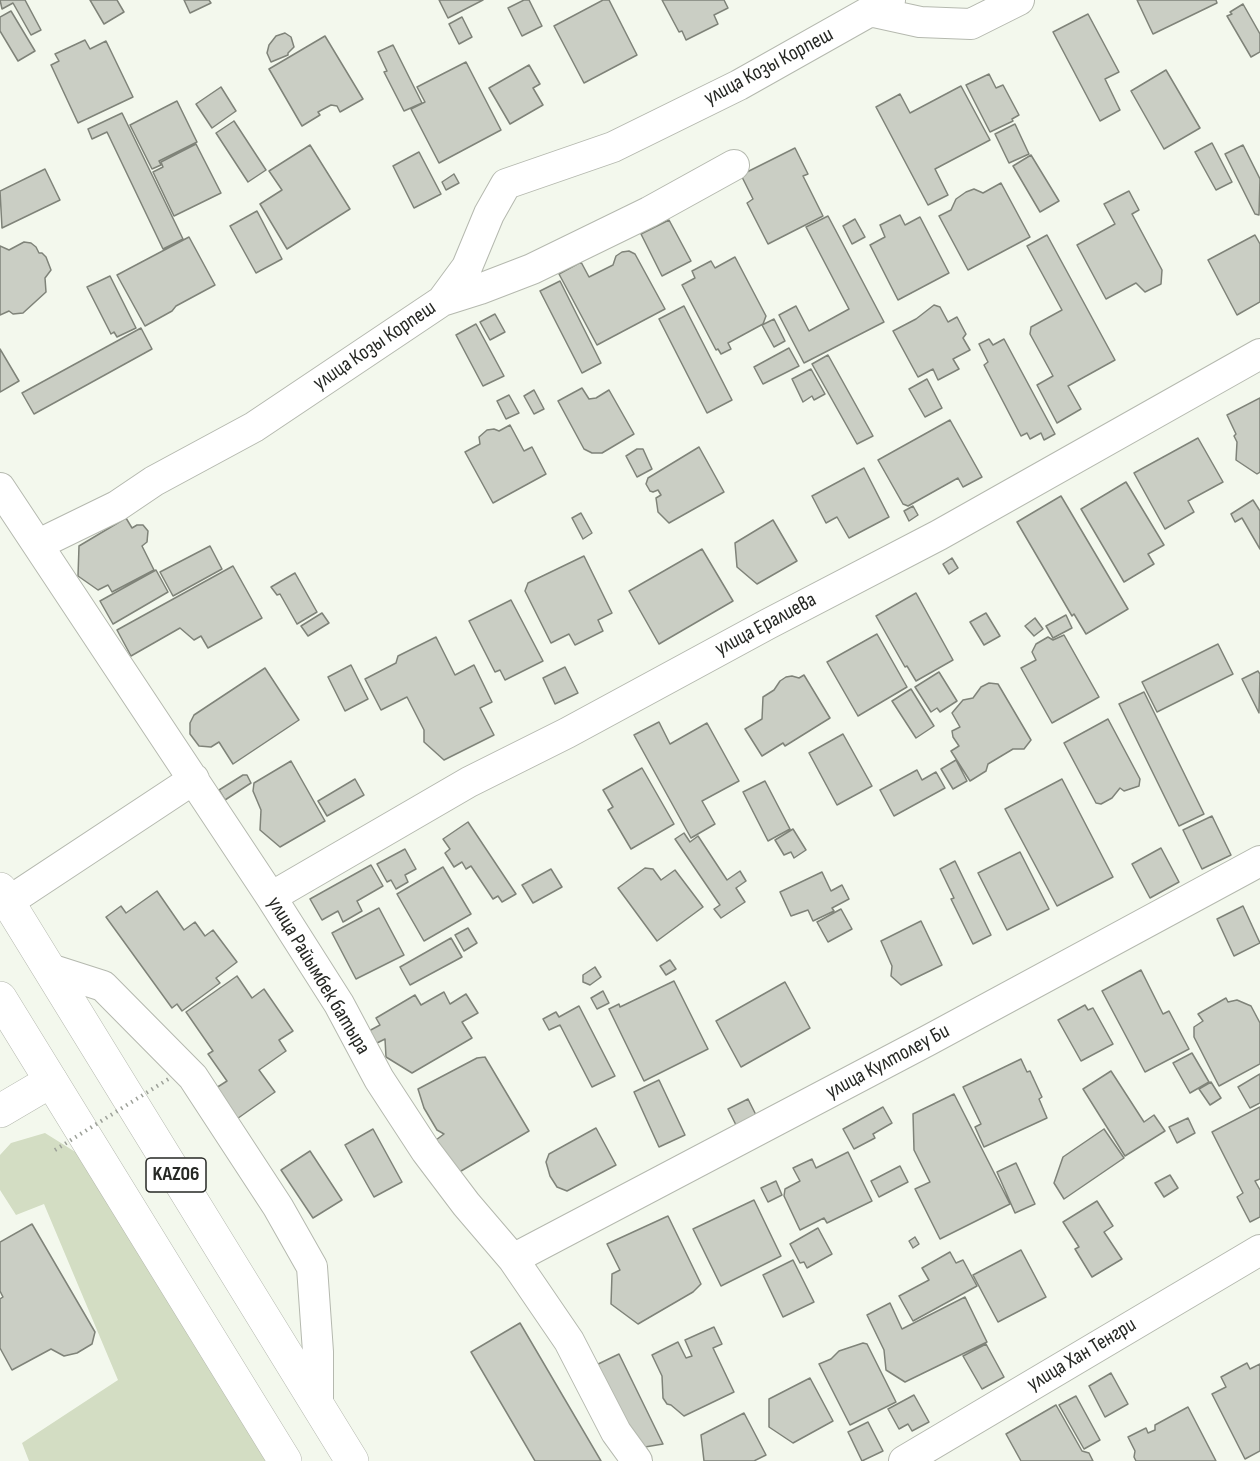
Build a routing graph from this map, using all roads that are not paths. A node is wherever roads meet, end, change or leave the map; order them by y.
1 (1019, 0) edge
2 (880, 6) edge
3 (735, 165) dead end
4 (477, 243) junction
5 (511, 277) junction
6 (442, 301) junction
7 (1260, 354) edge
8 (0, 488) edge
9 (39, 544) junction
10 (194, 779) junction
11 (1260, 861) edge
12 (4, 895) edge
13 (272, 897) junction
14 (50, 969) junction
15 (0, 998) edge
16 (51, 1081) junction
17 (0, 1111) edge
18 (1260, 1250) edge
19 (513, 1259) junction
20 (318, 1406) junction
21 (285, 1461) edge
22 (352, 1461) edge
23 (638, 1461) edge
24 (904, 1461) edge

1 - 2 street
2 - 4 street, улица Козы Корпеш
3 - 5 street
4 - 5 street
4 - 6 street, улица Козы Корпеш
5 - 6 street
6 - 9 street, улица Козы Корпеш
7 - 13 street, улица Ералиева
8 - 9 street, улица Райымбек батыра
9 - 10 street, улица Райымбек батыра
10 - 12 street
10 - 13 street, улица Райымбек батыра
11 - 19 street, улица Култолеу Би
12 - 14 main road, KАZ06
13 - 19 street, улица Райымбек батыра
14 - 20 main road, KАZ06
14 - 20 street
15 - 16 main road, KАZ06
16 - 17 main road
16 - 21 main road, KАZ06
18 - 24 street, улица Хан Тенгри
19 - 23 street, улица Райымбек батыра
20 - 22 main road, KАZ06

